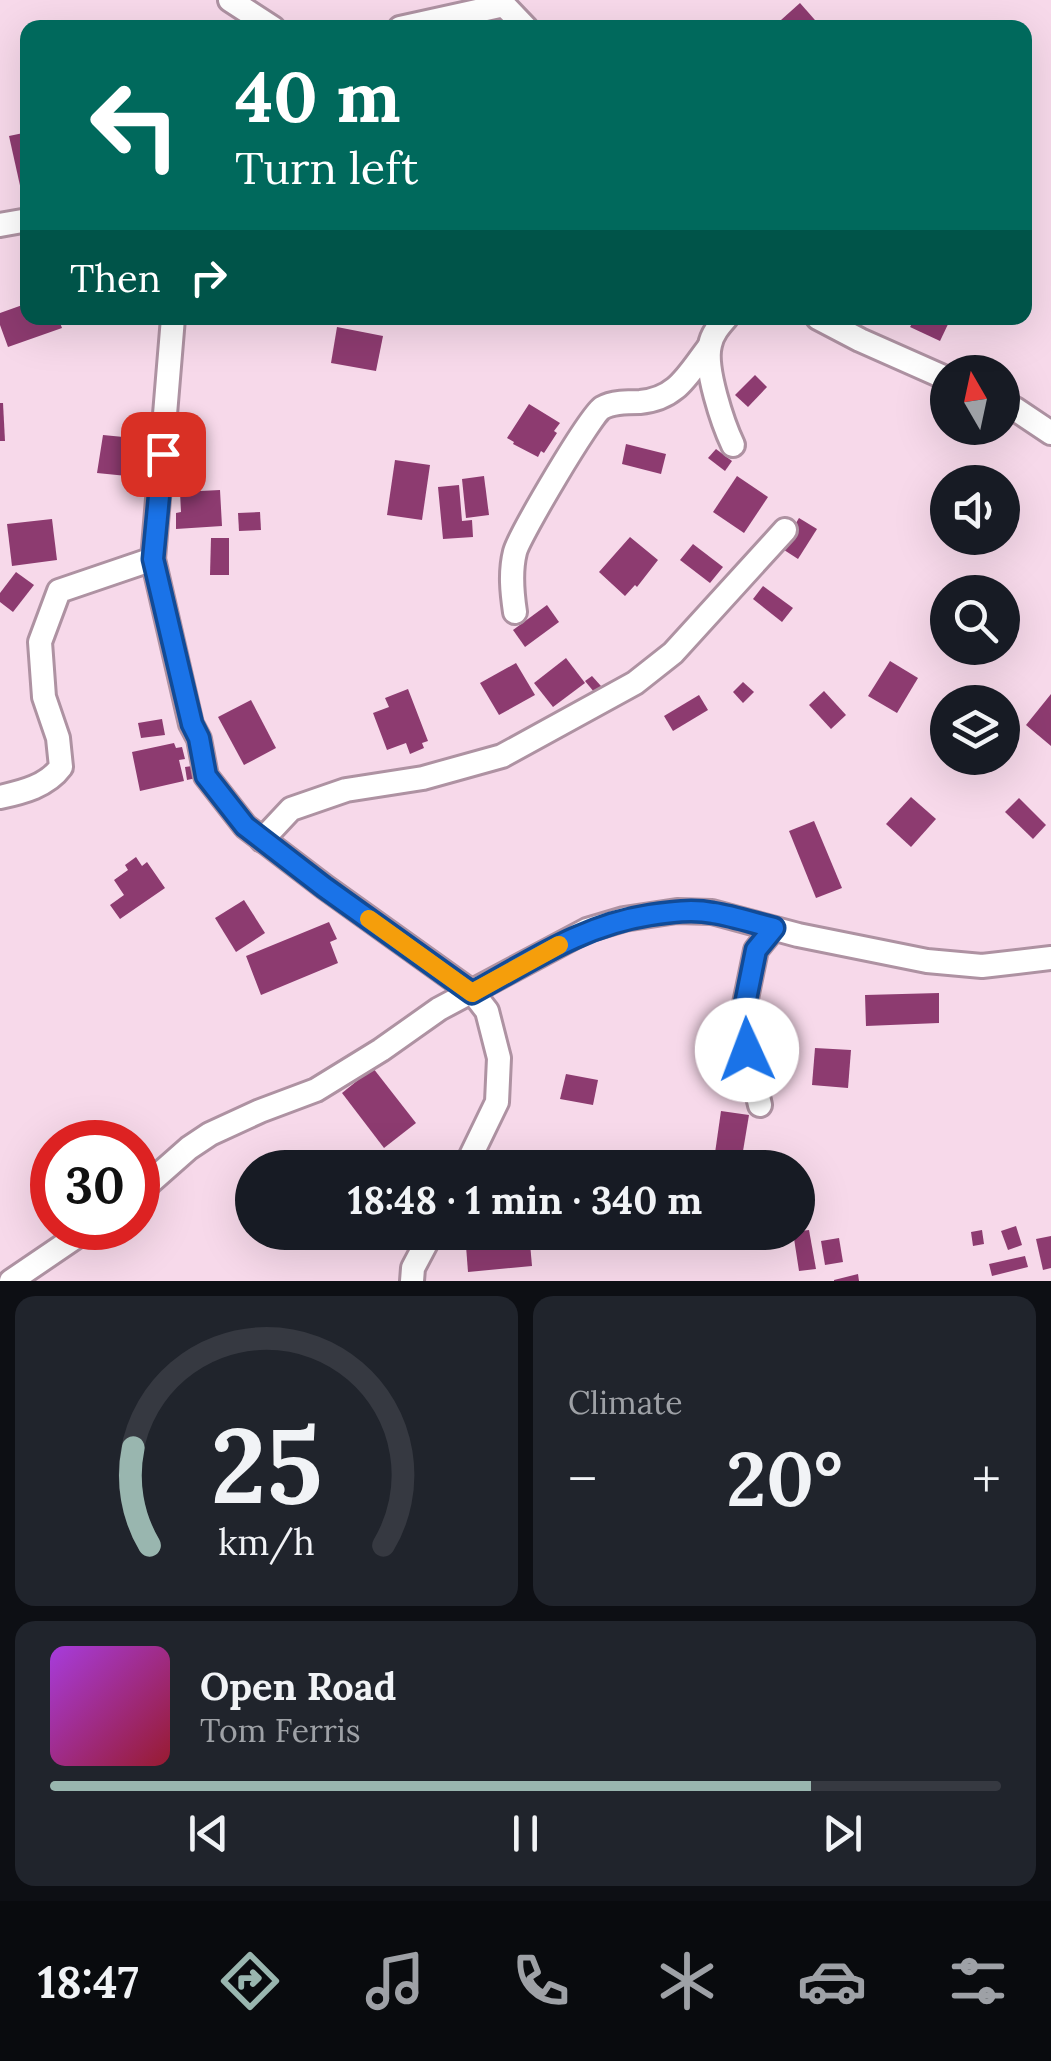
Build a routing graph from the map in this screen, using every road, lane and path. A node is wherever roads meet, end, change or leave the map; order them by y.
1 (230, 0) edge
2 (509, 2) edge
3 (261, 20) edge
4 (427, 20) edge
5 (172, 325) edge
6 (720, 325) edge
7 (831, 325) edge
8 (709, 348) junction
9 (930, 371) edge
10 (1020, 412) edge
11 (1051, 433) edge
12 (733, 445) dead end
13 (785, 530) dead end
14 (153, 559) junction
15 (516, 612) dead end
16 (0, 797) edge
17 (262, 840) junction
18 (774, 928) junction
19 (1051, 958) edge
20 (472, 993) junction
21 (760, 1105) dead end
22 (473, 1150) edge
23 (160, 1174) edge
24 (57, 1250) edge
25 (422, 1250) edge
26 (11, 1281) edge
27 (412, 1281) edge

1 - 3 street
2 - 4 street
5 - 14 street
6 - 8 street
7 - 9 street
8 - 12 street
8 - 15 street
10 - 11 street
13 - 17 street
14 - 16 street
14 - 17 street
17 - 20 street
18 - 19 street
18 - 20 street
18 - 21 street
20 - 22 street
20 - 23 street
24 - 26 street
25 - 27 street

